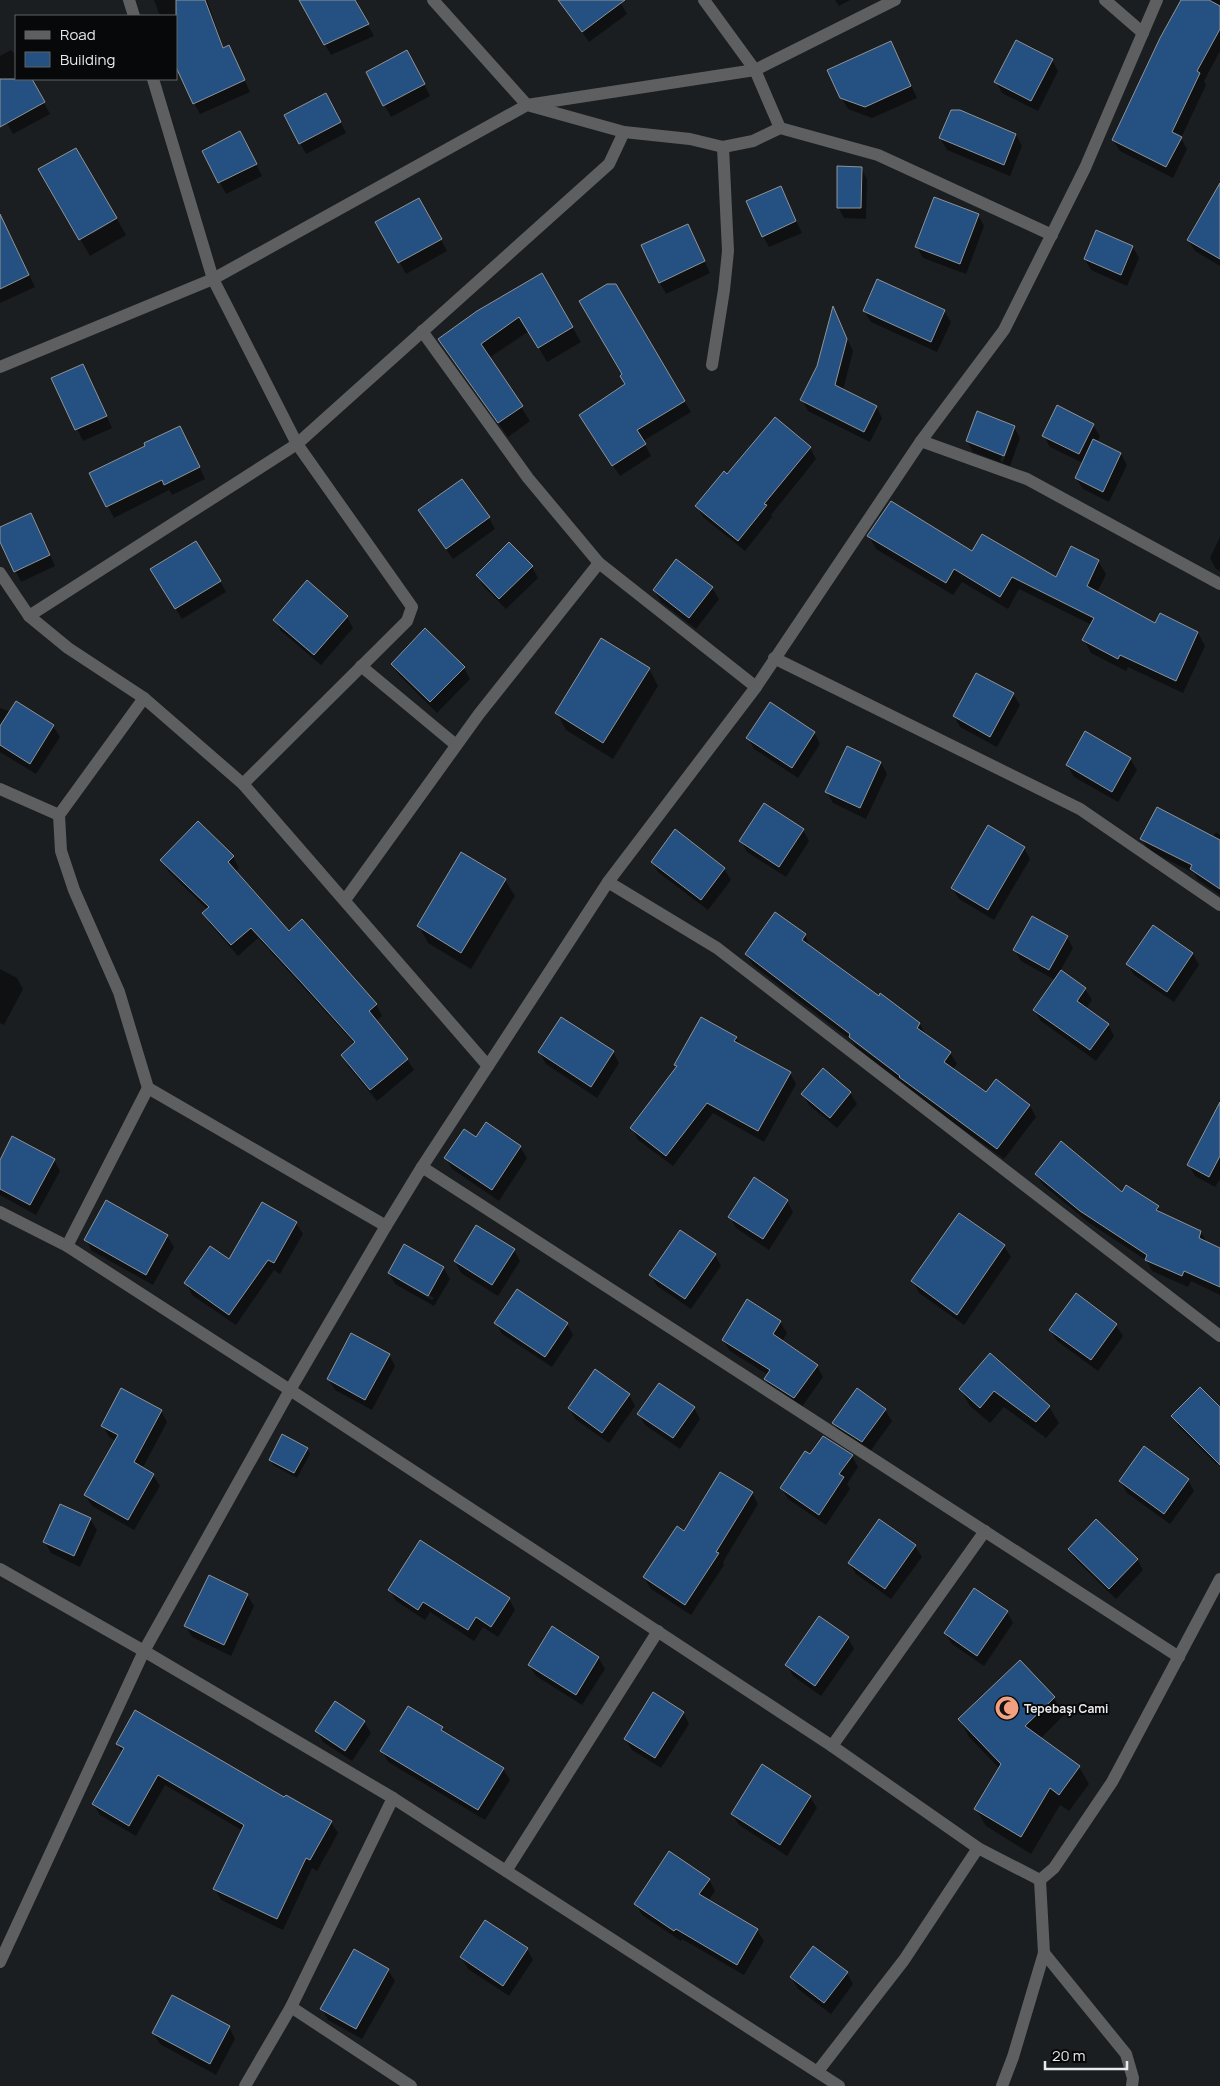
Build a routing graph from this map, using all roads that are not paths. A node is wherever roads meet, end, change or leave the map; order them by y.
1 (129, 0) edge
2 (433, 0) edge
3 (704, 0) edge
4 (895, 0) edge
5 (1105, 0) edge
6 (1157, 0) edge
7 (134, 15) edge
8 (1142, 33) junction
9 (755, 70) junction
10 (153, 80) edge
11 (527, 105) junction
12 (780, 128) junction
13 (624, 132) junction
14 (723, 147) junction
15 (1052, 235) junction
16 (213, 279) junction
17 (422, 331) junction
18 (712, 365) dead end
19 (0, 367) edge
20 (921, 441) junction
21 (297, 444) junction
22 (599, 563) junction
23 (0, 572) edge
24 (1220, 584) edge
25 (29, 616) junction
26 (774, 658) junction
27 (361, 666) junction
28 (756, 687) junction
29 (144, 698) junction
30 (456, 745) junction
31 (243, 784) junction
32 (0, 789) edge
33 (59, 815) junction
34 (608, 882) junction
35 (345, 900) junction
36 (1220, 905) edge
37 (488, 1066) junction
38 (148, 1088) junction
39 (422, 1167) junction
40 (0, 1212) edge
41 (386, 1226) junction
42 (67, 1246) junction
43 (1220, 1336) edge
44 (290, 1390) junction
45 (985, 1531) junction
46 (0, 1569) edge
47 (1220, 1579) edge
48 (658, 1631) junction
49 (144, 1652) junction
50 (1179, 1658) junction
51 (832, 1746) junction
52 (393, 1798) junction
53 (978, 1848) junction
54 (506, 1871) junction
55 (1040, 1880) junction
56 (1044, 1953) junction
57 (0, 1962) edge
58 (291, 2007) junction
59 (818, 2072) junction
60 (246, 2086) edge
61 (411, 2086) edge
62 (839, 2086) edge
63 (1002, 2086) edge
64 (1132, 2086) edge

1 - 7 street
2 - 11 street
3 - 9 street
4 - 9 street
5 - 8 street
6 - 8 street
8 - 15 street
9 - 11 street
9 - 12 street
10 - 16 street
11 - 13 street
11 - 16 street
12 - 14 street
12 - 15 street
13 - 14 street
13 - 17 street
14 - 18 street
15 - 20 street
16 - 19 street
16 - 21 street
17 - 21 street
17 - 22 street
20 - 24 street
20 - 26 street
21 - 25 street
21 - 27 street
22 - 28 street
22 - 30 street
23 - 25 street
25 - 29 street
26 - 28 street
26 - 36 street
27 - 30 street
27 - 31 street
28 - 34 street
29 - 31 street
29 - 33 street
30 - 35 street
31 - 35 street
32 - 33 street
33 - 38 street
34 - 37 street
34 - 43 street
35 - 37 street
37 - 39 street
38 - 41 street
38 - 42 street
39 - 41 street
39 - 45 street
40 - 42 street
41 - 44 street
42 - 44 street
44 - 48 street
44 - 49 street
45 - 50 street
45 - 51 street
46 - 49 street
47 - 50 street
48 - 51 street
48 - 54 street
49 - 52 street
49 - 57 street
50 - 55 street
51 - 53 street
52 - 54 street
52 - 58 street
53 - 55 street
53 - 59 street
54 - 59 street
55 - 56 street
56 - 63 street
56 - 64 street
58 - 60 street
58 - 61 street
59 - 62 street

